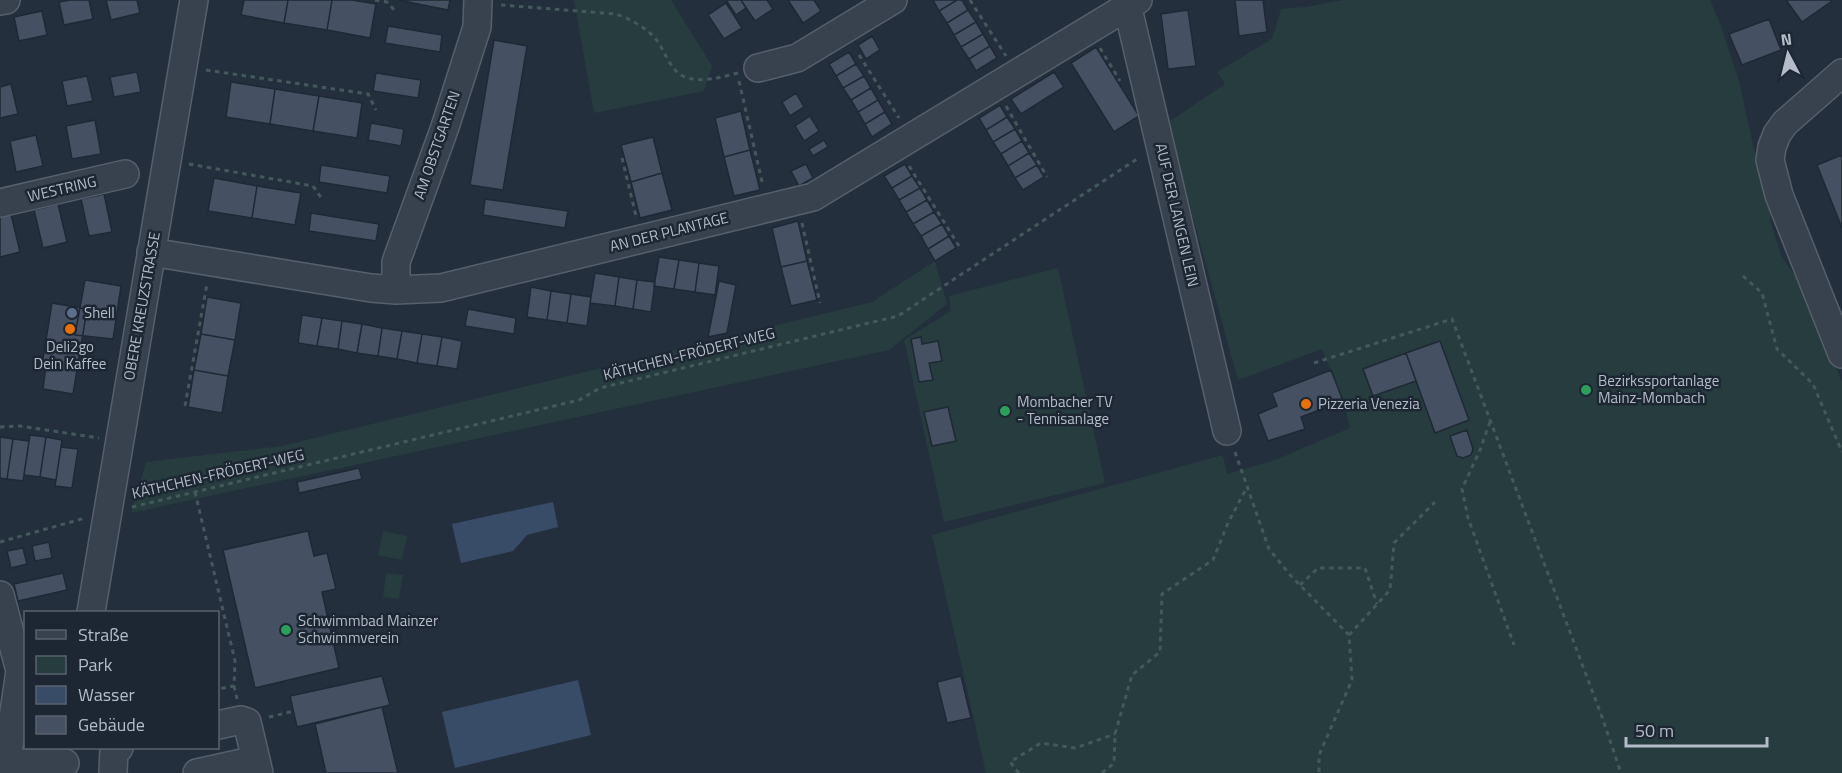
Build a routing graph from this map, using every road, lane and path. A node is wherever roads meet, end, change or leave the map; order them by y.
1 (194, 0) edge
2 (375, 0) edge
3 (893, 0) edge
4 (970, 0) edge
5 (478, 1) edge
6 (1131, 2) edge
7 (397, 13) dead end
8 (1088, 29) junction
9 (859, 55) dead end
10 (200, 69) dead end
11 (748, 70) junction
12 (1842, 73) edge
13 (1005, 79) junction
14 (1124, 88) dead end
15 (376, 110) dead end
16 (904, 142) junction
17 (1142, 156) dead end
18 (622, 158) dead end
19 (183, 163) dead end
20 (125, 174) dead end
21 (1047, 177) dead end
22 (322, 200) dead end
23 (797, 201) junction
24 (0, 203) edge
25 (768, 208) junction
26 (642, 239) junction
27 (959, 246) dead end
28 (151, 252) junction
29 (211, 263) junction
30 (1743, 276) dead end
31 (396, 290) junction
32 (820, 303) dead end
33 (1842, 354) edge
34 (1314, 363) dead end
35 (185, 406) dead end
36 (1491, 420) junction
37 (0, 427) edge
38 (1227, 431) joint
39 (120, 441) junction
40 (1842, 452) edge
41 (1247, 486) junction
42 (195, 492) junction
43 (1435, 502) dead end
44 (125, 508) dead end
45 (90, 517) dead end
46 (0, 542) edge
47 (1300, 585) junction
48 (0, 595) edge
49 (1377, 604) junction
50 (92, 611) edge
51 (1349, 634) junction
52 (1514, 645) dead end
53 (219, 689) edge
54 (225, 719) edge
55 (6, 725) edge
56 (1115, 734) junction
57 (114, 749) edge
58 (69, 756) edge
59 (257, 766) edge
60 (6, 768) edge
61 (113, 773) edge
62 (197, 773) edge
63 (1019, 773) edge
64 (1102, 773) edge
65 (1319, 773) edge
66 (1621, 773) edge

1 - 28 street, OBERE KREUZSTRASSE
2 - 7 path
3 - 11 street
4 - 13 path
5 - 11 path
5 - 31 street, AM OBSTGARTEN
6 - 8 street, AN DER PLANTAGE
6 - 38 street, AUF DER LANGEN LEIN
8 - 13 street, AN DER PLANTAGE
8 - 14 path
9 - 16 path
10 - 15 path
11 - 25 path
12 - 33 street
13 - 16 street, AN DER PLANTAGE
13 - 21 path
16 - 23 street, AN DER PLANTAGE
16 - 27 path
17 - 42 path, KÄTHCHEN-FRÖDERT-WEG
18 - 26 path
19 - 22 path
20 - 24 street, WESTRING
23 - 25 street, AN DER PLANTAGE
23 - 32 path
25 - 26 street, AN DER PLANTAGE
26 - 31 street, AN DER PLANTAGE
28 - 29 street, AN DER PLANTAGE
28 - 39 street, OBERE KREUZSTRASSE
29 - 31 street, AN DER PLANTAGE
29 - 35 path
30 - 40 path
34 - 36 path
36 - 52 path
36 - 66 path
37 - 39 path
38 - 41 path
39 - 50 street, OBERE KREUZSTRASSE
41 - 47 path
41 - 56 path
42 - 44 path, KÄTHCHEN-FRÖDERT-WEG
42 - 53 path
43 - 49 path
45 - 46 path
47 - 49 path
47 - 51 path
48 - 55 street
49 - 51 path
51 - 65 path
54 - 59 street
55 - 60 street
56 - 63 path
56 - 64 path
57 - 61 street
58 - 60 street
59 - 62 street

